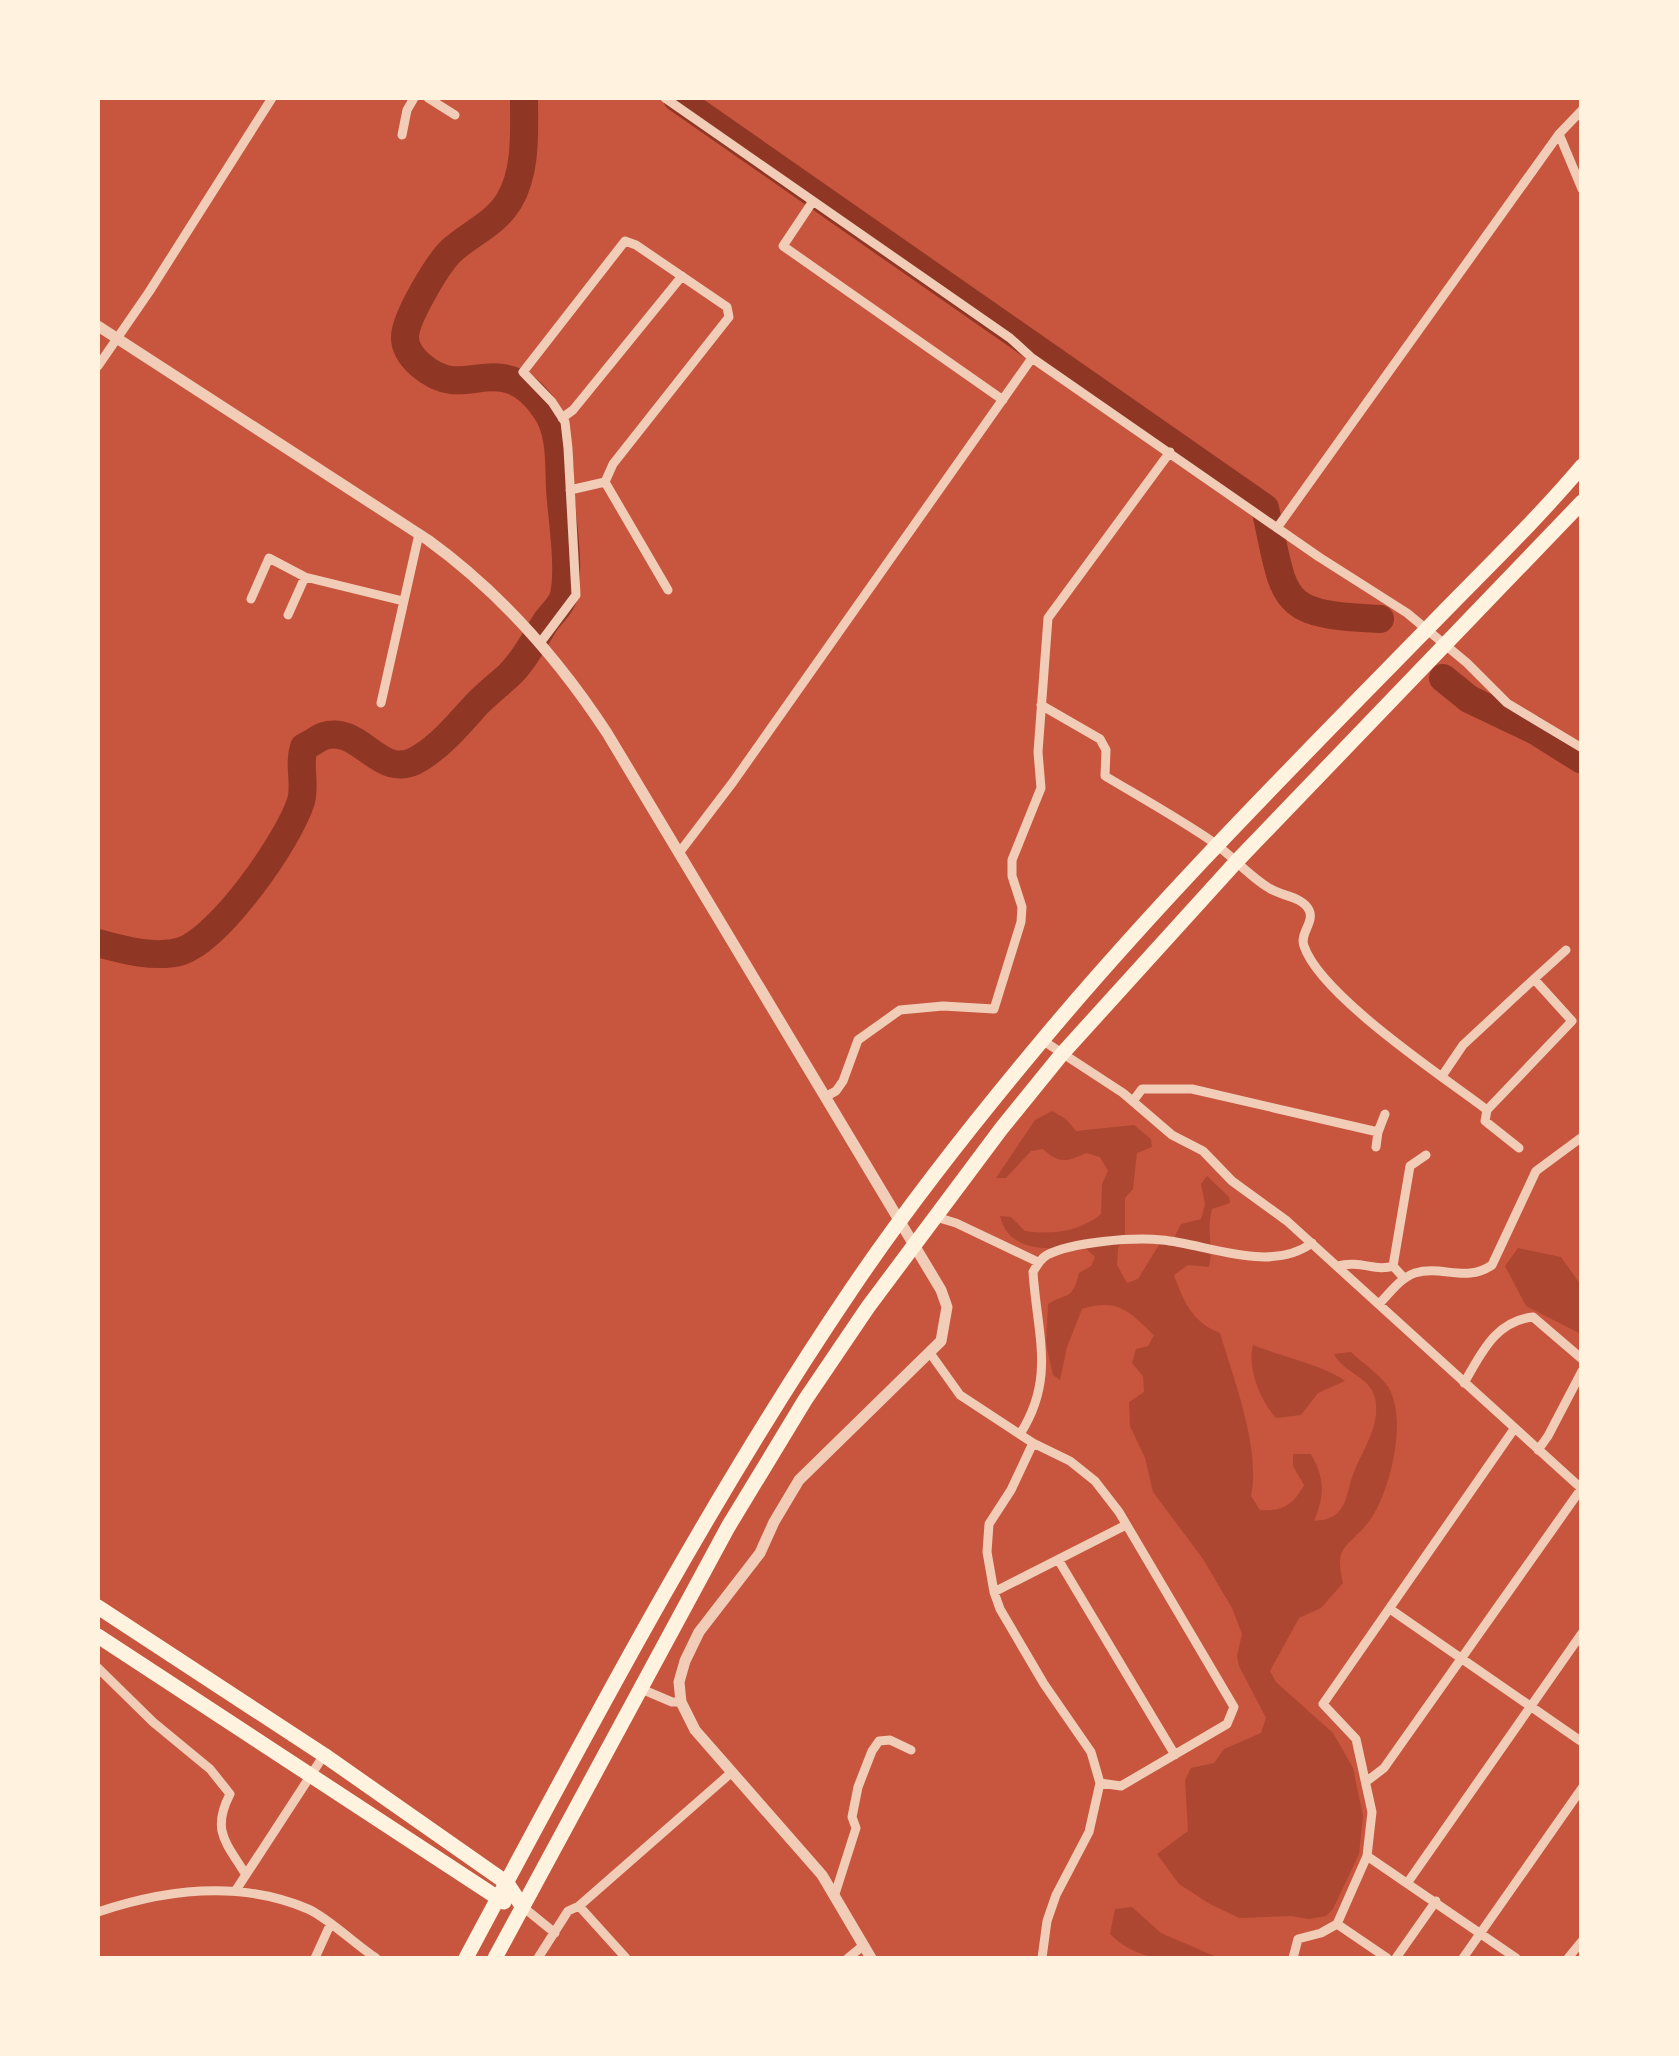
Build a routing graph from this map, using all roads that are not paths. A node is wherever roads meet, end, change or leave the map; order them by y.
1 (272, 98) edge
2 (414, 98) edge
3 (428, 98) edge
4 (664, 98) edge
5 (1582, 110) edge
6 (455, 116) dead end
7 (1559, 134) junction
8 (402, 135) dead end
9 (1582, 189) edge
10 (813, 201) junction
11 (682, 276) junction
12 (98, 326) edge
13 (115, 338) junction
14 (1032, 358) junction
15 (98, 366) edge
16 (1003, 400) junction
17 (562, 418) junction
18 (1170, 452) junction
19 (1582, 466) edge
20 (604, 482) junction
21 (570, 490) junction
22 (1582, 502) edge
23 (1277, 528) junction
24 (419, 534) junction
25 (306, 577) junction
26 (668, 590) dead end
27 (250, 599) dead end
28 (403, 601) junction
29 (288, 615) dead end
30 (1426, 630) junction
31 (540, 643) junction
32 (1445, 645) junction
33 (381, 703) dead end
34 (1040, 705) junction
35 (1582, 748) edge
36 (1219, 846) junction
37 (679, 853) junction
38 (1236, 862) junction
39 (1566, 950) dead end
40 (1534, 979) junction
41 (1582, 1013) edge
42 (1572, 1021) junction
43 (1042, 1040) junction
44 (1062, 1055) junction
45 (1442, 1076) junction
46 (825, 1098) junction
47 (1132, 1101) junction
48 (1487, 1110) junction
49 (1385, 1114) dead end
50 (1378, 1132) junction
51 (1582, 1138) edge
52 (1376, 1147) dead end
53 (1519, 1148) dead end
54 (1426, 1154) dead end
55 (936, 1217) junction
56 (898, 1223) junction
57 (1312, 1243) junction
58 (914, 1248) junction
59 (1038, 1262) junction
60 (1337, 1266) junction
61 (1393, 1266) junction
62 (1404, 1278) junction
63 (1379, 1304) junction
64 (930, 1353) junction
65 (1582, 1359) edge
66 (1582, 1371) edge
67 (1464, 1383) junction
68 (1514, 1429) junction
69 (1020, 1434) junction
70 (1033, 1443) junction
71 (1538, 1450) junction
72 (1581, 1489) edge
73 (1126, 1525) junction
74 (1059, 1561) junction
75 (994, 1592) junction
76 (98, 1607) edge
77 (1390, 1609) junction
78 (1582, 1632) edge
79 (98, 1636) edge
80 (1462, 1659) junction
81 (98, 1668) edge
82 (639, 1688) junction
83 (681, 1702) junction
84 (1530, 1707) junction
85 (1582, 1742) edge
86 (912, 1750) dead end
87 (324, 1755) junction
88 (1175, 1755) junction
89 (732, 1772) junction
90 (310, 1777) junction
91 (1367, 1781) junction
92 (1100, 1783) junction
93 (1582, 1788) edge
94 (1367, 1856) junction
95 (246, 1875) junction
96 (1408, 1882) junction
97 (507, 1883) junction
98 (236, 1890) junction
99 (835, 1894) junction
100 (497, 1900) junction
101 (1436, 1901) junction
102 (522, 1906) junction
103 (579, 1906) junction
104 (98, 1912) edge
105 (1337, 1924) junction
106 (330, 1926) junction
107 (1481, 1932) junction
108 (555, 1933) junction
109 (1582, 1942) edge
110 (864, 1945) junction
111 (315, 1958) edge
112 (376, 1958) edge
113 (466, 1958) edge
114 (494, 1958) edge
115 (538, 1958) edge
116 (626, 1958) edge
117 (848, 1958) edge
118 (872, 1958) edge
119 (1042, 1958) edge
120 (1293, 1958) edge
121 (1387, 1958) edge
122 (1396, 1958) edge
123 (1463, 1958) edge
124 (1516, 1958) edge
125 (1568, 1958) edge

1 - 13 street
2 - 8 street
3 - 6 street
4 - 10 street
5 - 7 street
7 - 9 street
7 - 23 street
10 - 14 street
10 - 16 street
11 - 17 street
11 - 17 street
11 - 20 street
12 - 13 street
13 - 15 street
13 - 24 street
14 - 16 street
14 - 18 street
16 - 37 street
17 - 21 street
18 - 23 street
18 - 34 street
19 - 30 highway
20 - 21 street
20 - 26 street
21 - 31 street
22 - 32 highway
23 - 30 street
24 - 28 street
24 - 31 street
25 - 27 street
25 - 28 street
25 - 29 street
28 - 33 street
30 - 32 street
30 - 36 highway
31 - 37 street
32 - 35 street
32 - 38 highway
34 - 36 street
34 - 46 street
36 - 38 street
36 - 43 highway
37 - 46 street
38 - 44 highway
38 - 45 street
39 - 40 street
40 - 42 street
40 - 45 street
41 - 42 street
42 - 48 street
43 - 44 street
43 - 56 highway
44 - 47 street
44 - 55 highway
45 - 48 street
46 - 56 street
47 - 50 street
47 - 57 street
48 - 53 street
49 - 50 street
50 - 52 street
51 - 62 street
54 - 61 street
55 - 58 highway
55 - 59 street
56 - 58 street
56 - 97 highway
57 - 59 street
57 - 60 street
58 - 64 street
58 - 82 highway
59 - 69 street
60 - 61 street
60 - 63 street
61 - 62 street
62 - 63 street
63 - 67 street
64 - 69 street
64 - 83 street
65 - 67 street
66 - 71 street
67 - 68 street
68 - 71 street
68 - 77 street
69 - 70 street
70 - 73 street
70 - 75 street
71 - 72 street
72 - 80 street
73 - 74 street
73 - 88 street
74 - 75 street
74 - 88 street
75 - 92 street
76 - 87 highway
77 - 80 street
77 - 91 street
78 - 84 street
79 - 90 highway
80 - 84 street
80 - 91 street
81 - 95 street
82 - 83 street
82 - 102 highway
83 - 89 street
84 - 85 street
84 - 96 street
86 - 99 street
87 - 90 street
87 - 97 highway
88 - 92 street
89 - 99 street
89 - 103 street
90 - 95 street
90 - 100 highway
91 - 94 street
92 - 119 street
93 - 107 street
94 - 96 street
94 - 105 street
95 - 98 street
96 - 101 street
97 - 100 highway
97 - 102 highway
98 - 104 street
98 - 106 street
99 - 110 street
100 - 102 highway
100 - 113 highway
101 - 107 street
101 - 122 street
102 - 108 street
102 - 114 highway
103 - 108 street
103 - 116 street
105 - 120 street
105 - 121 street
106 - 111 street
106 - 112 street
107 - 123 street
107 - 124 street
108 - 115 street
109 - 125 street
110 - 117 street
110 - 118 street

